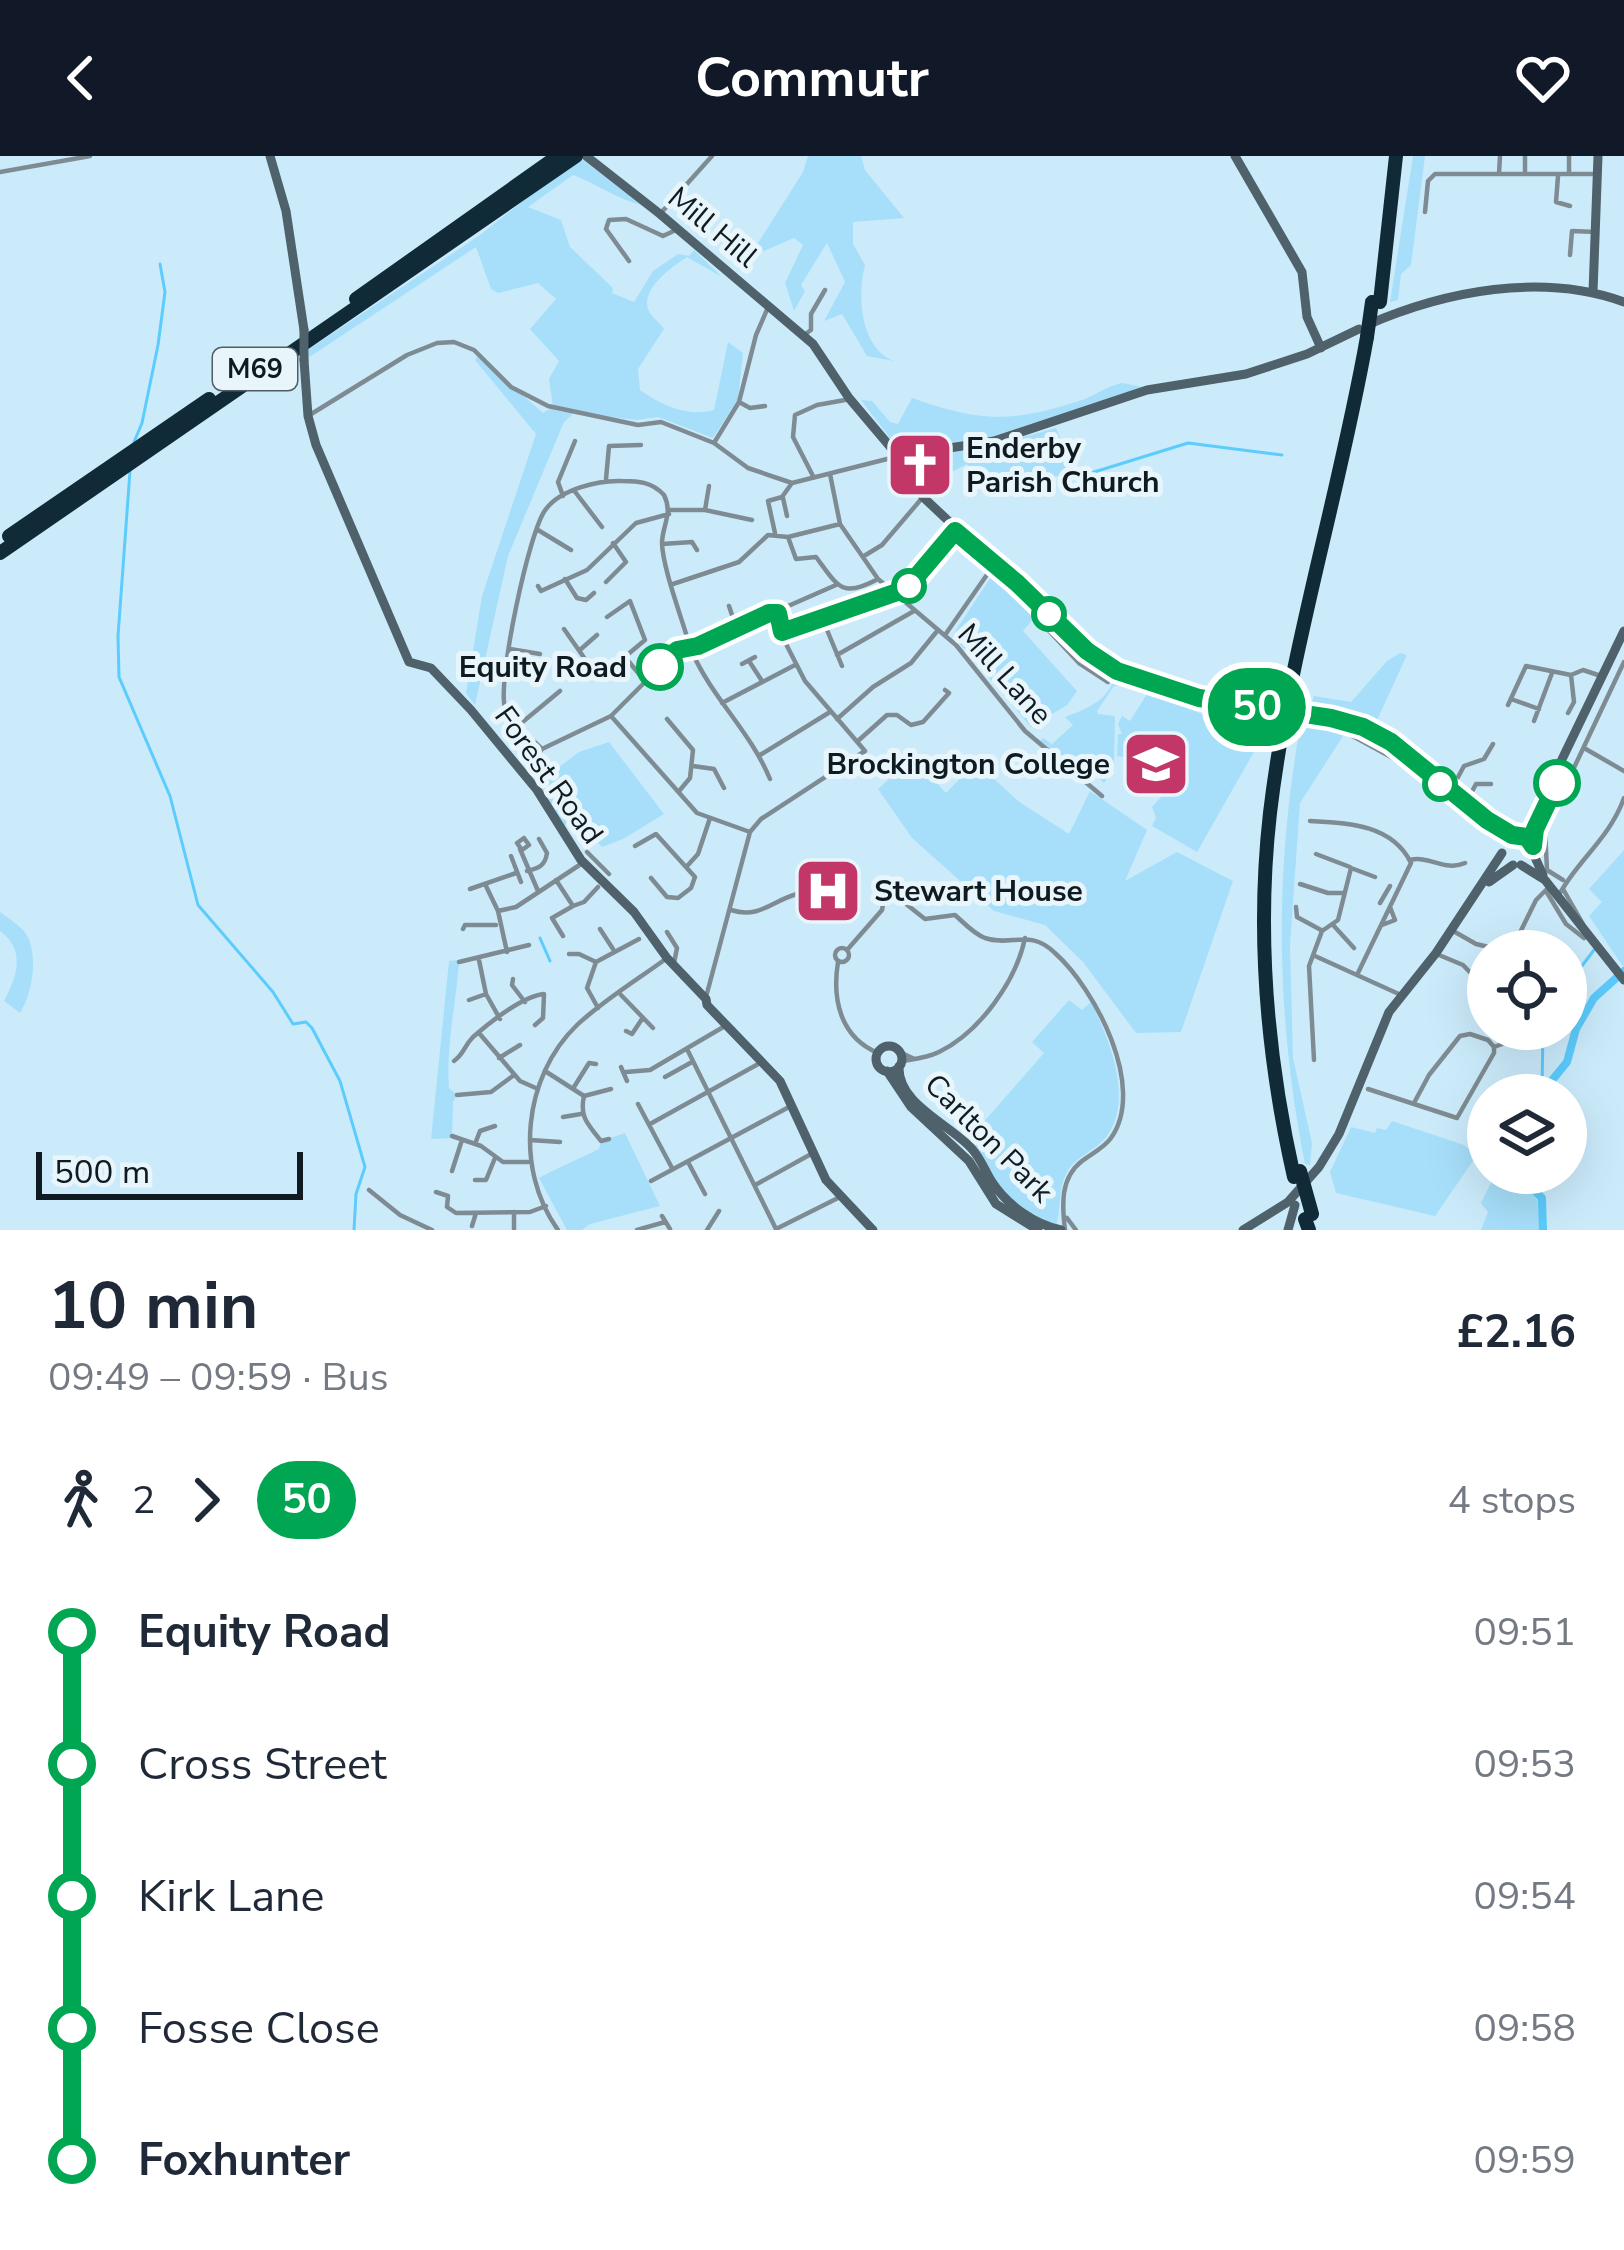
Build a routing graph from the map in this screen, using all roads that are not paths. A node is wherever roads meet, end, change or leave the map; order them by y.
1 (90, 156) edge
2 (270, 156) edge
3 (558, 156) edge
4 (712, 156) edge
5 (1235, 156) edge
6 (1392, 156) edge
7 (1500, 156) edge
8 (1525, 156) edge
9 (1569, 156) edge
10 (1598, 156) edge
11 (583, 157) edge
12 (0, 172) edge
13 (1597, 174) junction
14 (1558, 175) junction
15 (1568, 175) junction
16 (1499, 176) junction
17 (1525, 176) junction
18 (1570, 206) dead end
19 (1425, 212) dead end
20 (660, 214) junction
21 (677, 229) junction
22 (1595, 232) junction
23 (1570, 254) dead end
24 (629, 261) dead end
25 (825, 290) dead end
26 (1590, 292) junction
27 (1624, 302) edge
28 (769, 304) junction
29 (1367, 334) junction
30 (805, 336) junction
31 (1321, 342) junction
32 (1282, 362) junction
33 (849, 398) junction
34 (739, 402) junction
35 (765, 406) dead end
36 (308, 416) junction
37 (575, 440) dead end
38 (714, 443) junction
39 (641, 445) dead end
40 (898, 456) junction
41 (830, 474) junction
42 (813, 476) junction
43 (606, 480) junction
44 (792, 483) junction
45 (710, 486) dead end
46 (575, 492) junction
47 (782, 497) junction
48 (923, 497) junction
49 (560, 498) junction
50 (705, 510) junction
51 (669, 512) junction
52 (787, 515) dead end
53 (752, 520) dead end
54 (840, 524) junction
55 (599, 526) dead end
56 (538, 530) junction
57 (955, 531) junction
58 (775, 533) junction
59 (789, 538) junction
60 (0, 542) edge
61 (614, 542) junction
62 (662, 544) junction
63 (571, 550) dead end
64 (697, 550) dead end
65 (0, 553) edge
66 (864, 556) junction
67 (994, 564) junction
68 (566, 579) junction
69 (878, 579) junction
70 (606, 582) dead end
71 (673, 584) junction
72 (836, 584) junction
73 (539, 589) dead end
74 (594, 593) dead end
75 (894, 593) junction
76 (729, 606) dead end
77 (914, 611) junction
78 (778, 613) junction
79 (607, 617) dead end
80 (823, 618) junction
81 (1037, 618) dead end
82 (1048, 621) junction
83 (736, 627) junction
84 (564, 629) dead end
85 (938, 630) junction
86 (782, 632) junction
87 (1624, 632) edge
88 (594, 635) dead end
89 (945, 635) junction
90 (1624, 642) edge
91 (690, 647) junction
92 (581, 649) junction
93 (510, 650) junction
94 (540, 654) dead end
95 (836, 656) junction
96 (625, 657) junction
97 (749, 661) dead end
98 (1622, 662) edge
99 (795, 665) junction
100 (1107, 665) junction
101 (842, 666) dead end
102 (1552, 673) junction
103 (1570, 675) junction
104 (1601, 676) junction
105 (1100, 677) junction
106 (762, 681) junction
107 (646, 682) junction
108 (1108, 682) dead end
109 (561, 690) dead end
110 (945, 690) dead end
111 (927, 697) dead end
112 (722, 703) junction
113 (937, 707) junction
114 (1538, 709) junction
115 (1569, 709) dead end
116 (830, 712) junction
117 (611, 716) junction
118 (668, 719) dead end
119 (837, 719) junction
120 (1534, 722) dead end
121 (519, 725) junction
122 (1347, 733) dead end
123 (859, 740) junction
124 (1391, 742) junction
125 (1493, 743) dead end
126 (1584, 748) junction
127 (542, 749) junction
128 (760, 754) junction
129 (1385, 754) junction
130 (531, 763) dead end
131 (692, 765) junction
132 (1413, 769) dead end
133 (1624, 770) edge
134 (770, 779) dead end
135 (1491, 784) dead end
136 (724, 788) dead end
137 (679, 792) junction
138 (1450, 792) junction
139 (1102, 796) dead end
140 (1624, 798) edge
141 (1466, 803) junction
142 (710, 818) junction
143 (1310, 820) dead end
144 (1487, 820) junction
145 (651, 827) dead end
146 (750, 832) junction
147 (656, 834) junction
148 (1516, 835) junction
149 (539, 838) dead end
150 (639, 842) dead end
151 (520, 849) dead end
152 (1502, 850) junction
153 (1533, 850) junction
154 (1321, 855) dead end
155 (511, 856) dead end
156 (585, 857) junction
157 (1410, 860) junction
158 (1465, 862) dead end
159 (688, 865) junction
160 (1517, 865) junction
161 (1351, 868) junction
162 (527, 871) junction
163 (516, 873) junction
164 (1373, 874) dead end
165 (606, 878) junction
166 (556, 880) junction
167 (655, 880) dead end
168 (1300, 884) dead end
169 (1551, 884) junction
170 (486, 886) junction
171 (468, 889) dead end
172 (538, 891) junction
173 (1343, 893) junction
174 (842, 894) dead end
175 (528, 898) junction
176 (1395, 898) junction
177 (1380, 904) dead end
178 (573, 906) junction
179 (1297, 907) dead end
180 (729, 910) junction
181 (498, 911) junction
182 (498, 924) junction
183 (1334, 925) junction
184 (1579, 927) junction
185 (463, 929) dead end
186 (600, 929) dead end
187 (1520, 930) edge
188 (1580, 930) edge
189 (1322, 931) junction
190 (1455, 932) junction
191 (667, 935) dead end
192 (563, 936) dead end
193 (1025, 938) junction
194 (638, 939) dead end
195 (1467, 939) edge
196 (530, 945) dead end
197 (1354, 948) dead end
198 (614, 950) junction
199 (570, 951) dead end
200 (507, 952) junction
201 (1439, 955) junction
202 (1315, 956) junction
203 (460, 960) dead end
204 (479, 960) junction
205 (670, 961) junction
206 (596, 962) junction
207 (1467, 969) edge
208 (1357, 974) junction
209 (513, 979) dead end
210 (1624, 980) edge
211 (546, 985) dead end
212 (620, 993) junction
213 (486, 994) junction
214 (544, 994) junction
215 (1401, 995) junction
216 (472, 997) dead end
217 (706, 998) junction
218 (525, 1002) junction
219 (598, 1008) junction
220 (500, 1019) junction
221 (642, 1019) junction
222 (536, 1025) dead end
223 (725, 1026) junction
224 (653, 1028) dead end
225 (626, 1031) dead end
226 (479, 1034) junction
227 (1467, 1034) edge
228 (520, 1045) dead end
229 (687, 1049) junction
230 (1493, 1050) edge
231 (878, 1053) junction
232 (500, 1058) junction
233 (454, 1060) dead end
234 (904, 1060) junction
235 (1314, 1060) dead end
236 (591, 1062) dead end
237 (693, 1062) junction
238 (760, 1062) junction
239 (545, 1071) junction
240 (887, 1071) junction
241 (514, 1075) junction
242 (664, 1078) dead end
243 (627, 1081) dead end
244 (574, 1087) junction
245 (611, 1089) dead end
246 (1368, 1089) dead end
247 (538, 1090) junction
248 (710, 1093) junction
249 (456, 1095) dead end
250 (584, 1096) junction
251 (637, 1103) dead end
252 (793, 1105) junction
253 (1413, 1105) junction
254 (581, 1114) junction
255 (563, 1117) dead end
256 (650, 1124) junction
257 (495, 1126) dead end
258 (452, 1136) dead end
259 (734, 1137) junction
260 (529, 1140) junction
261 (557, 1140) dead end
262 (462, 1142) junction
263 (603, 1142) dead end
264 (475, 1144) junction
265 (813, 1154) junction
266 (495, 1158) junction
267 (531, 1162) junction
268 (688, 1162) junction
269 (452, 1165) dead end
270 (673, 1169) junction
271 (1320, 1170) junction
272 (988, 1174) junction
273 (475, 1180) dead end
274 (651, 1181) dead end
275 (757, 1184) junction
276 (369, 1190) dead end
277 (436, 1192) dead end
278 (705, 1194) dead end
279 (838, 1197) junction
280 (999, 1202) dead end
281 (1295, 1205) junction
282 (546, 1206) junction
283 (719, 1210) dead end
284 (514, 1211) junction
285 (1065, 1213) junction
286 (476, 1214) junction
287 (702, 1215) dead end
288 (712, 1221) junction
289 (666, 1222) edge
290 (1311, 1223) edge
291 (472, 1226) dead end
292 (1265, 1226) edge
293 (776, 1228) edge
294 (432, 1230) edge
295 (514, 1230) edge
296 (558, 1230) edge
297 (637, 1230) edge
298 (707, 1230) edge
299 (873, 1230) edge
300 (1038, 1230) edge
301 (1063, 1230) edge
302 (1076, 1230) edge
303 (1243, 1230) edge
304 (1286, 1230) edge

1 - 12 street
2 - 36 street, Forest Road, bridge
3 - 60 highway, M69
4 - 20 street
5 - 31 street
6 - 29 highway, bridge
7 - 16 street
8 - 17 street
9 - 15 street
10 - 13 street
11 - 20 street, Mill Hill
11 - 65 highway, M69
13 - 15 street
13 - 22 street
14 - 15 street
14 - 17 street
14 - 18 street
16 - 17 street
16 - 19 street
20 - 21 street, Mill Hill
21 - 24 street
21 - 28 street, Mill Hill
22 - 23 street
22 - 26 street
25 - 30 street
26 - 27 street
26 - 29 street
28 - 30 street, Mill Hill
28 - 34 street
29 - 31 street
29 - 290 highway, bridge
30 - 33 street, Mill Hill
31 - 32 street
31 - 32 street
32 - 40 street
33 - 40 street, Mill Hill
33 - 42 street
34 - 35 street
34 - 38 street
36 - 38 street
36 - 156 street, Forest Road
37 - 49 street
38 - 44 street
39 - 43 street
40 - 41 street
40 - 48 street, Mill Hill
41 - 42 street
41 - 54 street
42 - 44 street
43 - 46 street
43 - 51 street
44 - 47 street
45 - 50 street
46 - 49 street
46 - 55 street
47 - 52 street
47 - 58 street
48 - 57 street, Mill Hill
48 - 66 street
49 - 56 street
50 - 51 street
50 - 53 street
51 - 61 street
51 - 62 street
54 - 59 street
54 - 66 street, Mill Lane
56 - 63 street
56 - 93 street
57 - 67 street, Mill Hill
57 - 75 street
58 - 59 street
58 - 71 street
59 - 72 street
61 - 68 street
61 - 70 street
62 - 64 street
62 - 71 street
66 - 69 street, Mill Lane
67 - 82 street, Mill Hill
67 - 89 street
68 - 73 street
68 - 74 street
69 - 72 street
69 - 75 street, Mill Lane
71 - 91 street
72 - 78 street
75 - 77 street, Mill Lane
75 - 80 street
76 - 83 street
77 - 85 street, Mill Lane
77 - 95 street
78 - 83 street
78 - 86 street
79 - 96 street
80 - 86 street
80 - 95 street
81 - 82 street
82 - 100 street, Mill Hill
82 - 105 street
83 - 91 street
84 - 92 street
85 - 89 street, Mill Lane
85 - 119 street
86 - 99 street
87 - 104 street
88 - 92 street
89 - 139 street, Mill Lane
90 - 98 street
91 - 107 street
91 - 112 street
92 - 96 street
93 - 94 street
93 - 121 street
95 - 101 street
96 - 107 street
97 - 106 street
98 - 126 street
98 - 153 street
99 - 106 street
99 - 116 street
100 - 105 street
100 - 124 street, Mill Hill, bridge
102 - 103 street
102 - 114 street
102 - 114 street
103 - 104 street
103 - 115 street
104 - 148 street
105 - 108 street
106 - 112 street
107 - 117 street
109 - 121 street
110 - 113 street
111 - 113 street
112 - 128 street
113 - 123 street
114 - 120 street
116 - 119 street
116 - 128 street
117 - 127 street
117 - 137 street
118 - 131 street
119 - 123 street
121 - 127 street
122 - 129 street
123 - 146 street
124 - 129 street
124 - 138 street, Mill Hill
125 - 138 street
126 - 133 street
126 - 169 street
127 - 130 street
128 - 134 street
129 - 132 street
131 - 136 street
131 - 137 street
135 - 141 street
137 - 142 street
138 - 141 street, Mill Hill
140 - 169 street
141 - 144 street, Mill Hill
142 - 146 street
142 - 159 street
143 - 157 street
144 - 148 street
144 - 152 street
145 - 147 street
146 - 180 street
147 - 150 street
147 - 159 street
148 - 152 street
148 - 153 street
149 - 162 street
151 - 162 street
152 - 160 street
152 - 215 street
153 - 160 street
153 - 169 street
154 - 161 street
155 - 163 street
156 - 165 street, Forest Road
156 - 166 street
157 - 158 street
157 - 176 street
159 - 167 street
160 - 169 street
160 - 190 street
161 - 164 street
161 - 173 street
162 - 172 street
163 - 170 street
163 - 175 street
165 - 178 street
165 - 205 street, Forest Road
166 - 172 street
166 - 178 street
168 - 173 street
169 - 184 street
169 - 187 street
170 - 171 street
170 - 181 street
172 - 175 street
173 - 183 street
174 - 180 street
175 - 181 street
176 - 177 street
176 - 208 street
178 - 192 street
179 - 189 street
180 - 217 street
181 - 182 street
182 - 185 street
182 - 200 street
183 - 189 street
183 - 197 street
184 - 188 street
184 - 210 street
186 - 198 street
189 - 202 street
190 - 195 street
190 - 201 street
191 - 205 street
193 - 231 street
193 - 234 street
193 - 285 street
194 - 198 street
196 - 200 street
198 - 206 street
199 - 206 street
200 - 204 street
201 - 207 street
201 - 271 street
202 - 208 street
202 - 235 street
203 - 204 street
204 - 213 street
205 - 212 street
205 - 217 street, Forest Road
206 - 219 street
208 - 215 street
209 - 218 street
211 - 214 street
212 - 219 street
212 - 221 street
213 - 216 street
213 - 220 street
214 - 218 street
214 - 222 street
215 - 271 street
217 - 223 street, Forest Road
218 - 220 street
219 - 239 street
220 - 226 street
221 - 224 street
221 - 225 street
223 - 229 street
223 - 238 street, Forest Road
226 - 232 street
226 - 233 street
227 - 253 street
228 - 232 street
229 - 237 street
229 - 243 street
230 - 253 street
231 - 234 street
231 - 240 street, Carlton Park
232 - 241 street
234 - 240 street
234 - 272 street, Carlton Park
236 - 244 street
237 - 242 street
237 - 248 street
238 - 248 street
238 - 252 street, Forest Road
239 - 244 street
239 - 247 street
240 - 300 street, Carlton Park
241 - 247 street
241 - 249 street
244 - 250 street
245 - 250 street
246 - 253 street
247 - 260 street
248 - 256 street
248 - 259 street
250 - 254 street
251 - 256 street
252 - 259 street
252 - 265 street, Forest Road
254 - 255 street
254 - 263 street
256 - 270 street
257 - 264 street
258 - 262 street
259 - 268 street
259 - 275 street
260 - 261 street
260 - 267 street
262 - 264 street
262 - 269 street
264 - 266 street
265 - 275 street
265 - 279 street, Forest Road
266 - 267 street
266 - 273 street
267 - 282 street
268 - 270 street
268 - 278 street
270 - 274 street
271 - 281 street
271 - 303 street
272 - 280 street
272 - 301 street, Carlton Park
275 - 293 street
276 - 294 street
277 - 286 street
279 - 293 street
279 - 299 street, Forest Road
281 - 292 street
281 - 304 street
282 - 284 street
282 - 296 street
283 - 288 street
284 - 286 street
284 - 295 street
285 - 301 street
285 - 302 street
286 - 291 street
287 - 288 street
288 - 298 street
289 - 297 street
292 - 304 street

